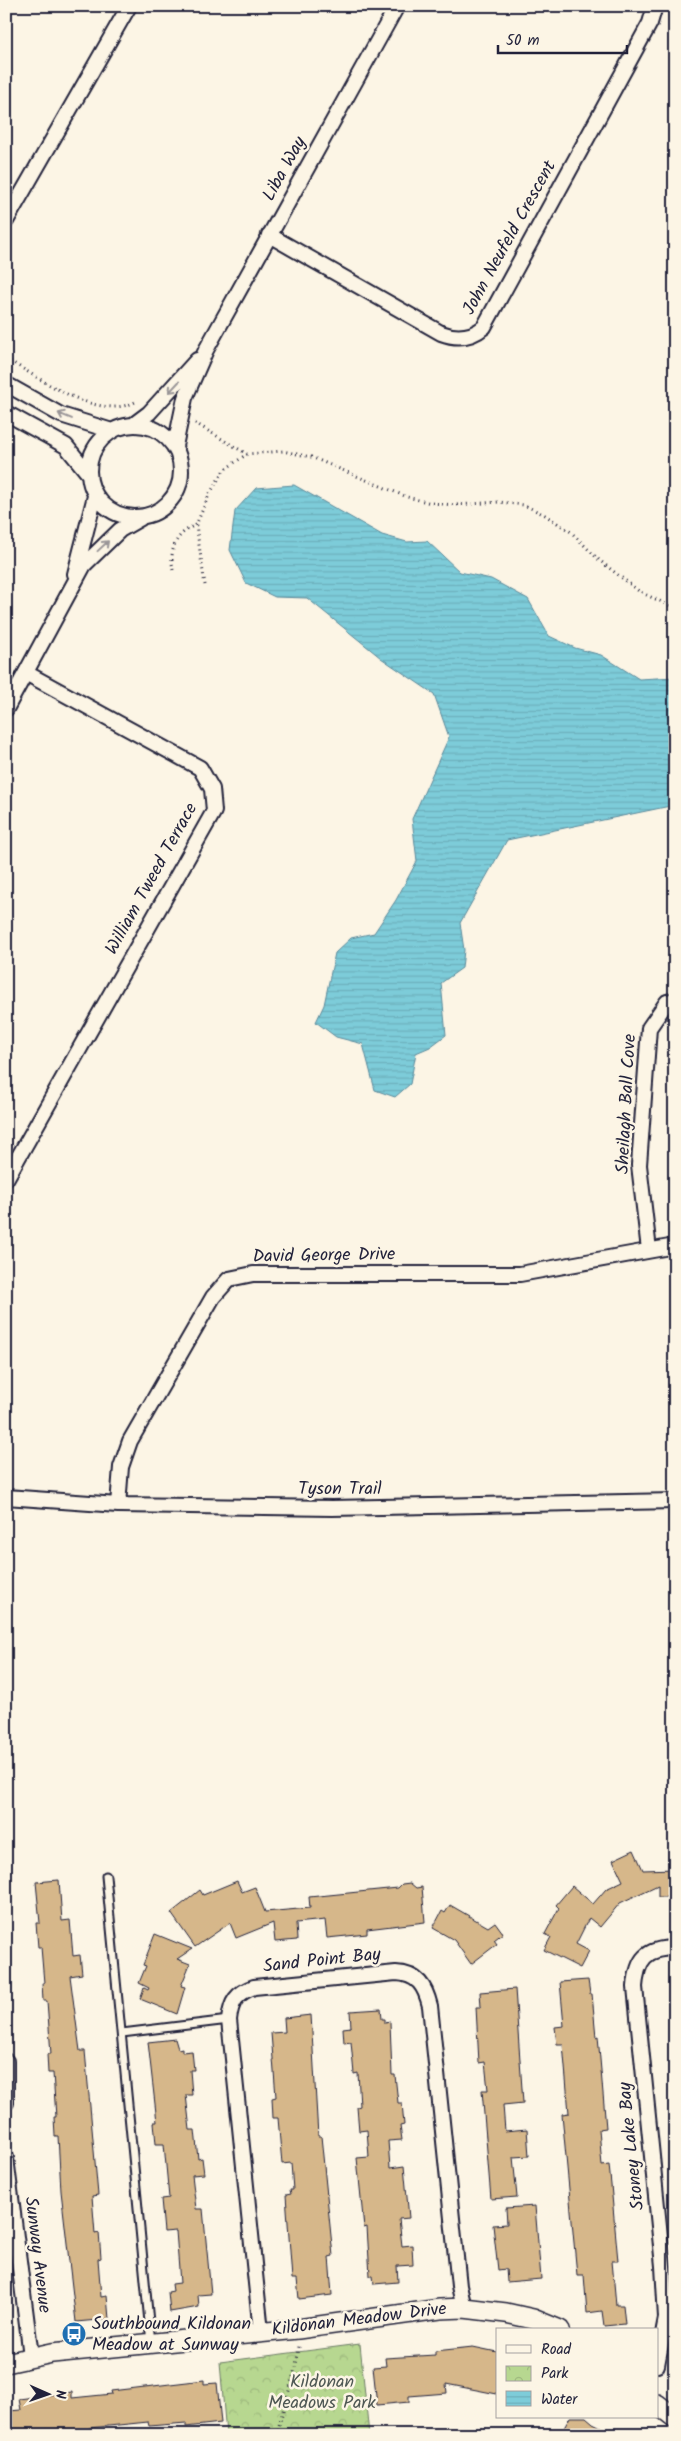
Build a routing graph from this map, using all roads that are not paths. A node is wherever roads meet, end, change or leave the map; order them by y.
1 (129, 6) edge
2 (397, 6) edge
3 (655, 6) edge
4 (6, 221) edge
5 (269, 235) junction
6 (206, 350) junction
7 (6, 384) edge
8 (6, 413) edge
9 (133, 424) junction
10 (112, 431) junction
11 (175, 446) junction
12 (88, 473) junction
13 (95, 496) junction
14 (141, 518) junction
15 (74, 582) junction
16 (26, 673) junction
17 (6, 709) edge
18 (675, 1000) edge
19 (6, 1179) edge
20 (675, 1246) edge
21 (649, 1250) junction
22 (6, 1496) edge
23 (675, 1501) edge
24 (118, 1505) junction
25 (106, 1876) dead end
26 (675, 1948) edge
27 (229, 2020) junction
28 (122, 2033) junction
29 (6, 2061) edge
30 (6, 2103) edge
31 (6, 2158) edge
32 (464, 2308) junction
33 (554, 2328) edge
34 (261, 2332) junction
35 (151, 2344) junction
36 (31, 2356) junction
37 (658, 2360) edge
38 (6, 2363) edge
39 (658, 2405) edge
40 (675, 2418) edge

1 - 4 street
2 - 5 street, Liba Way
3 - 5 street, John Neufeld Crescent
5 - 6 street, Liba Way
6 -> 9 street, Liba Way
6 - 11 street, Liba Way
10 -> 7 street
8 - 12 street
9 - 10 street
9 - 11 street
10 - 12 street
11 - 14 street
12 - 13 street
13 - 14 street
13 - 15 street
15 -> 14 street
15 - 16 street
16 - 17 street
16 - 19 street, William Tweed Terrace
18 - 21 street, Sheilagh Ball Cove
20 - 21 street, David George Drive
21 - 24 street, David George Drive
22 - 24 street, Tyson Trail
23 - 24 street, Tyson Trail
25 - 28 lane
26 - 37 street, Stoney Lake Bay
27 - 28 lane
27 - 32 street, Sand Point Bay
27 - 34 street, Sand Point Bay
28 - 35 lane
29 - 30 street
31 - 36 street, Sunway Avenue
32 - 33 street, Kildonan Meadow Drive
32 - 34 street, Kildonan Meadow Drive
34 - 35 street, Kildonan Meadow Drive
35 - 36 street, Kildonan Meadow Drive
36 - 38 street, Kildonan Meadow Drive
39 - 40 street

